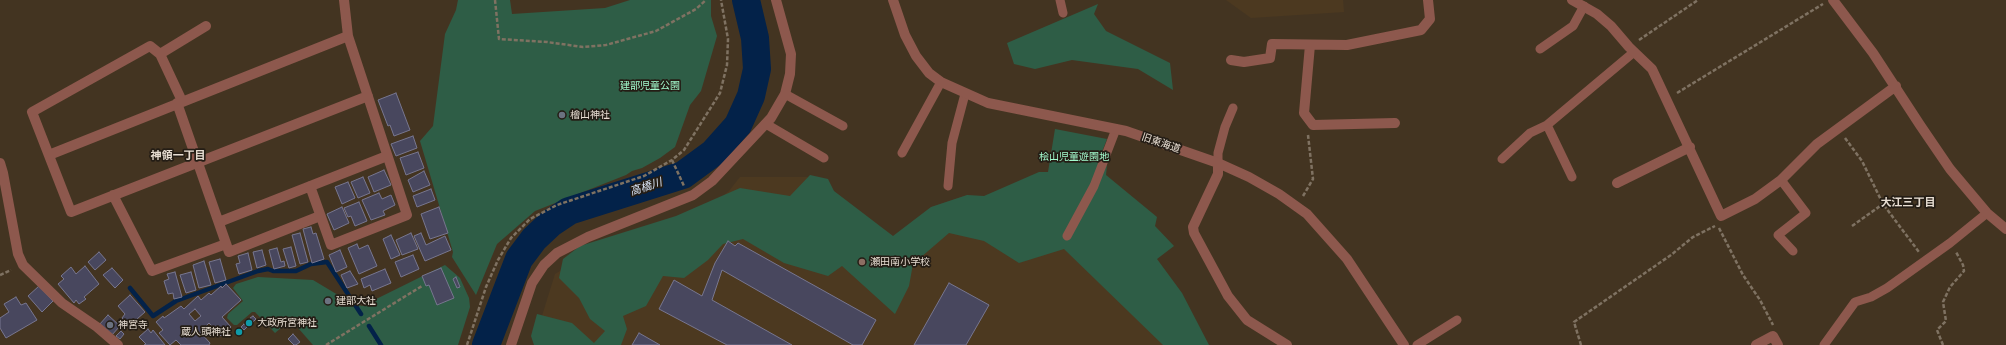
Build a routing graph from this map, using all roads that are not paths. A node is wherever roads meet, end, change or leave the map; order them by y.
1 (344, 0) edge
2 (776, 0) edge
3 (893, 0) edge
4 (1060, 0) edge
5 (1428, 0) edge
6 (1572, 0) edge
7 (1832, 0) edge
8 (1584, 6) junction
9 (1063, 13) dead end
10 (206, 26) dead end
11 (348, 36) junction
12 (1310, 45) junction
13 (1540, 49) dead end
14 (1631, 50) junction
15 (160, 54) junction
16 (1231, 60) dead end
17 (941, 82) junction
18 (1896, 86) junction
19 (785, 94) junction
20 (965, 94) junction
21 (368, 96) junction
22 (180, 102) junction
23 (1233, 108) dead end
24 (1395, 123) dead end
25 (766, 124) junction
26 (1547, 125) junction
27 (843, 126) dead end
28 (1116, 129) junction
29 (1690, 147) junction
30 (902, 153) dead end
31 (48, 155) junction
32 (387, 156) junction
33 (824, 158) dead end
34 (1502, 160) dead end
35 (0, 163) edge
36 (198, 163) junction
37 (1218, 163) junction
38 (1572, 177) dead end
39 (1781, 180) junction
40 (1617, 183) dead end
41 (310, 186) junction
42 (948, 186) dead end
43 (113, 195) junction
44 (1987, 214) junction
45 (320, 216) junction
46 (219, 222) junction
47 (2006, 229) edge
48 (1067, 236) dead end
49 (226, 244) junction
50 (1793, 251) dead end
51 (1457, 320) dead end
52 (118, 345) edge
53 (511, 345) edge
54 (1287, 345) edge
55 (1404, 345) edge
56 (1417, 345) edge
57 (1756, 345) edge
58 (1778, 345) edge
59 (1824, 345) edge

1 - 11 street
2 - 19 street
3 - 17 street, 旧東海道
4 - 9 lane
5 - 12 street
6 - 8 street
7 - 18 street
8 - 13 lane
8 - 14 street
10 - 15 street
11 - 21 street
11 - 22 street
12 - 16 street
12 - 24 street
14 - 26 lane
14 - 29 street
15 - 22 street
15 - 31 street
17 - 20 street, 旧東海道
17 - 30 lane
18 - 39 street
18 - 44 street
19 - 25 street
19 - 27 lane
20 - 28 street, 旧東海道
20 - 42 lane
21 - 32 street
21 - 36 street
22 - 31 street
22 - 36 street
23 - 37 lane
25 - 33 lane
25 - 53 street
26 - 34 lane
26 - 38 lane
28 - 37 street, 旧東海道
28 - 48 lane
29 - 39 street
29 - 40 street
31 - 43 street
32 - 41 street
32 - 45 street
35 - 52 street
36 - 43 street
36 - 46 street
37 - 54 street
37 - 55 street, 旧東海道
39 - 50 lane
41 - 45 street
41 - 46 street
43 - 49 street
44 - 47 street
44 - 59 lane
45 - 49 street
46 - 49 street
51 - 56 lane
57 - 58 street

